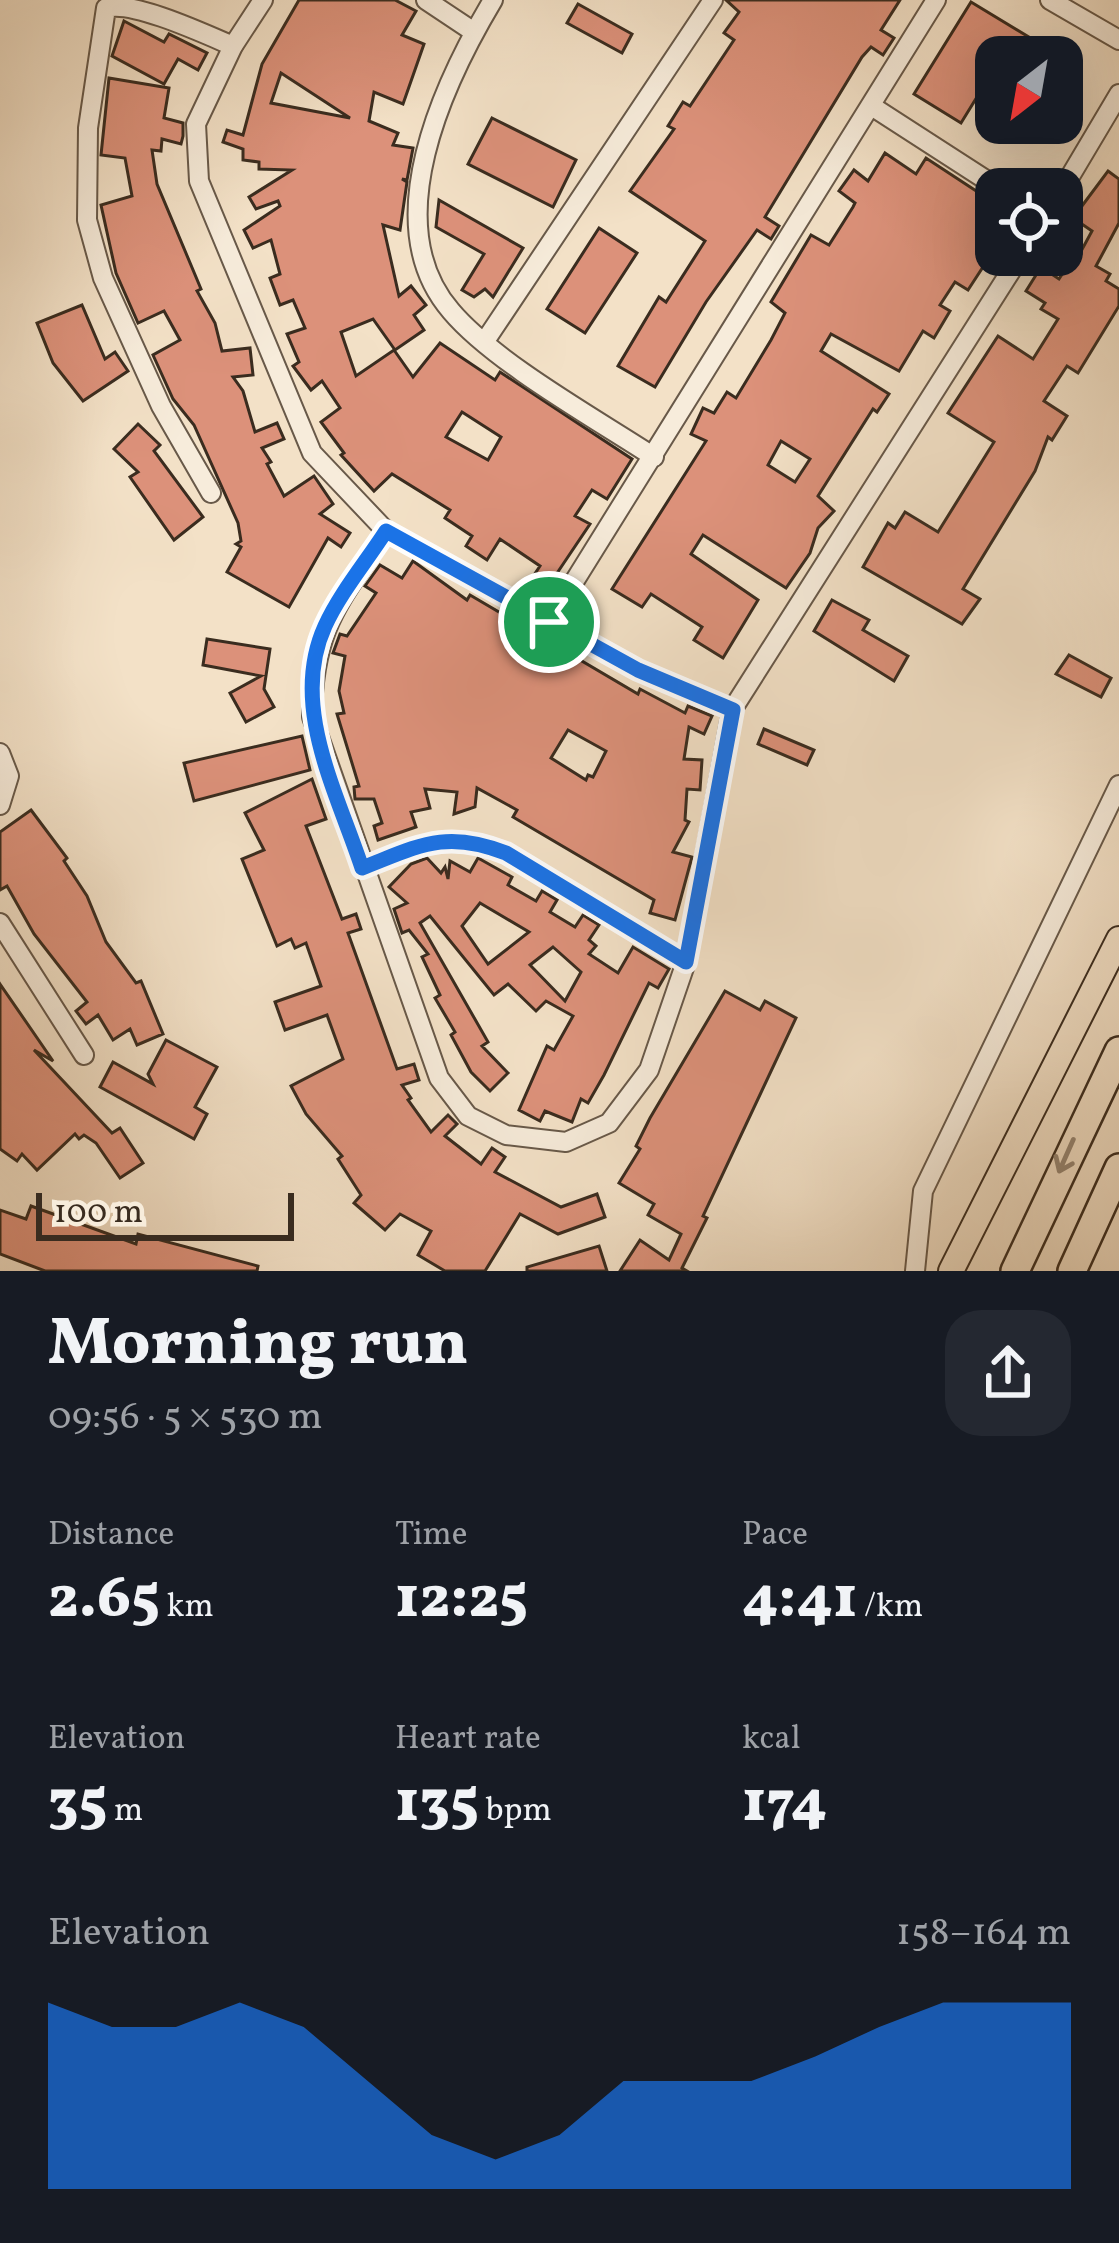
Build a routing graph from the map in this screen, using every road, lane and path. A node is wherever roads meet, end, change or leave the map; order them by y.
1 (263, 0) edge
2 (426, 0) edge
3 (493, 0) edge
4 (713, 0) edge
5 (936, 0) edge
6 (1050, 0) edge
7 (474, 32) junction
8 (1119, 40) edge
9 (233, 46) junction
10 (1119, 94) edge
11 (873, 107) junction
12 (1075, 168) edge
13 (975, 173) edge
14 (1008, 276) edge
15 (485, 341) junction
16 (654, 457) junction
17 (211, 494) dead end
18 (386, 531) junction
19 (549, 622) junction
20 (733, 710) junction
21 (0, 753) edge
22 (1119, 785) edge
23 (0, 805) edge
24 (362, 868) junction
25 (0, 923) edge
26 (1119, 939) edge
27 (686, 962) junction
28 (1119, 1051) edge
29 (84, 1055) dead end
30 (1119, 1168) edge
31 (915, 1271) edge
32 (951, 1271) edge
33 (1015, 1271) edge
34 (1072, 1271) edge

1 - 9 street
2 - 7 street
3 - 7 street
4 - 15 street
5 - 11 street
6 - 8 street
7 - 15 street
9 - 17 street
9 - 18 street
10 - 12 street
11 - 13 street
11 - 16 street
14 - 20 street
15 - 16 street
16 - 19 street
18 - 19 street
18 - 24 street
19 - 20 street
20 - 27 street
21 - 23 street
22 - 31 street
24 - 27 street
24 - 27 street
25 - 29 street
26 - 32 main road
28 -> 33 highway
30 - 34 highway

